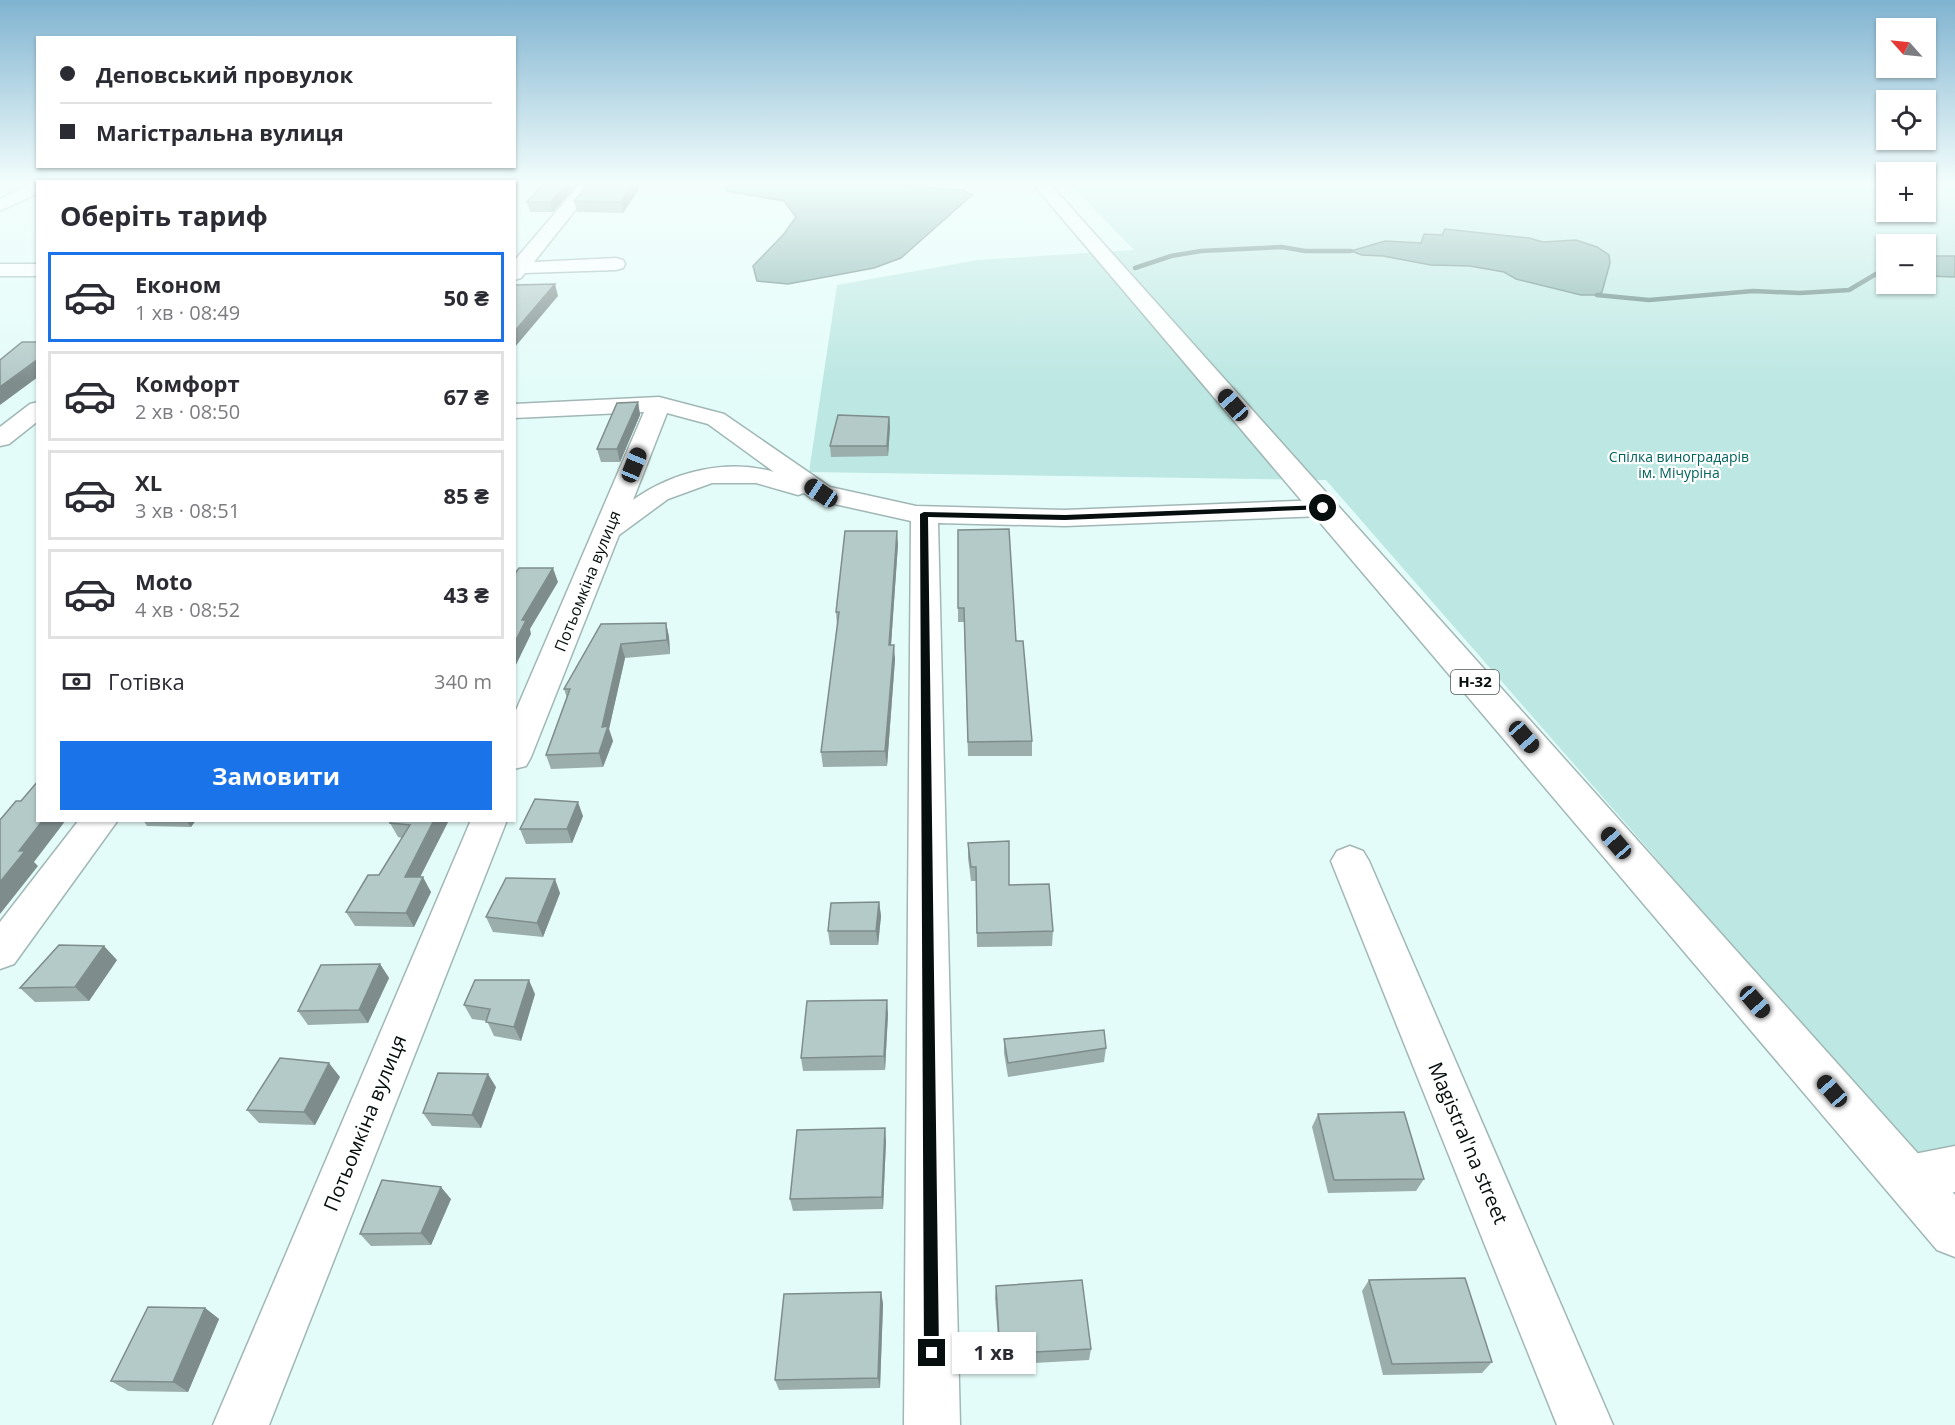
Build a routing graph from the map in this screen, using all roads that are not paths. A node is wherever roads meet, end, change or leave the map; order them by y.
1 (532, 250) edge
2 (1099, 250) edge
3 (616, 264) dead end
4 (0, 270) edge
5 (36, 270) edge
6 (516, 270) edge
7 (659, 404) junction
8 (36, 411) edge
9 (516, 411) edge
10 (14, 428) edge
11 (821, 493) junction
12 (1323, 508) junction
13 (924, 514) junction
14 (607, 531) junction
15 (516, 752) edge
16 (98, 822) edge
17 (488, 822) edge
18 (1350, 861) dead end
19 (0, 952) edge
20 (1955, 1169) edge
21 (1909, 1179) junction
22 (1955, 1232) edge
23 (241, 1425) edge
24 (932, 1425) edge
25 (1586, 1425) edge

1 - 6 street
2 - 12 street, Н-32
3 - 6 street
4 - 5 street
7 - 9 street
7 - 11 street
7 - 14 street, Потьомкіна вулиця
8 - 10 street
11 - 13 street
11 - 14 street
12 - 13 street
12 - 21 street, Н-32
13 - 24 street
14 - 15 street, Потьомкіна вулиця
16 - 19 street
17 - 23 street, Потьомкіна вулиця
18 - 25 street, Magistral'na street
20 - 21 street
21 - 22 street, Н-32

